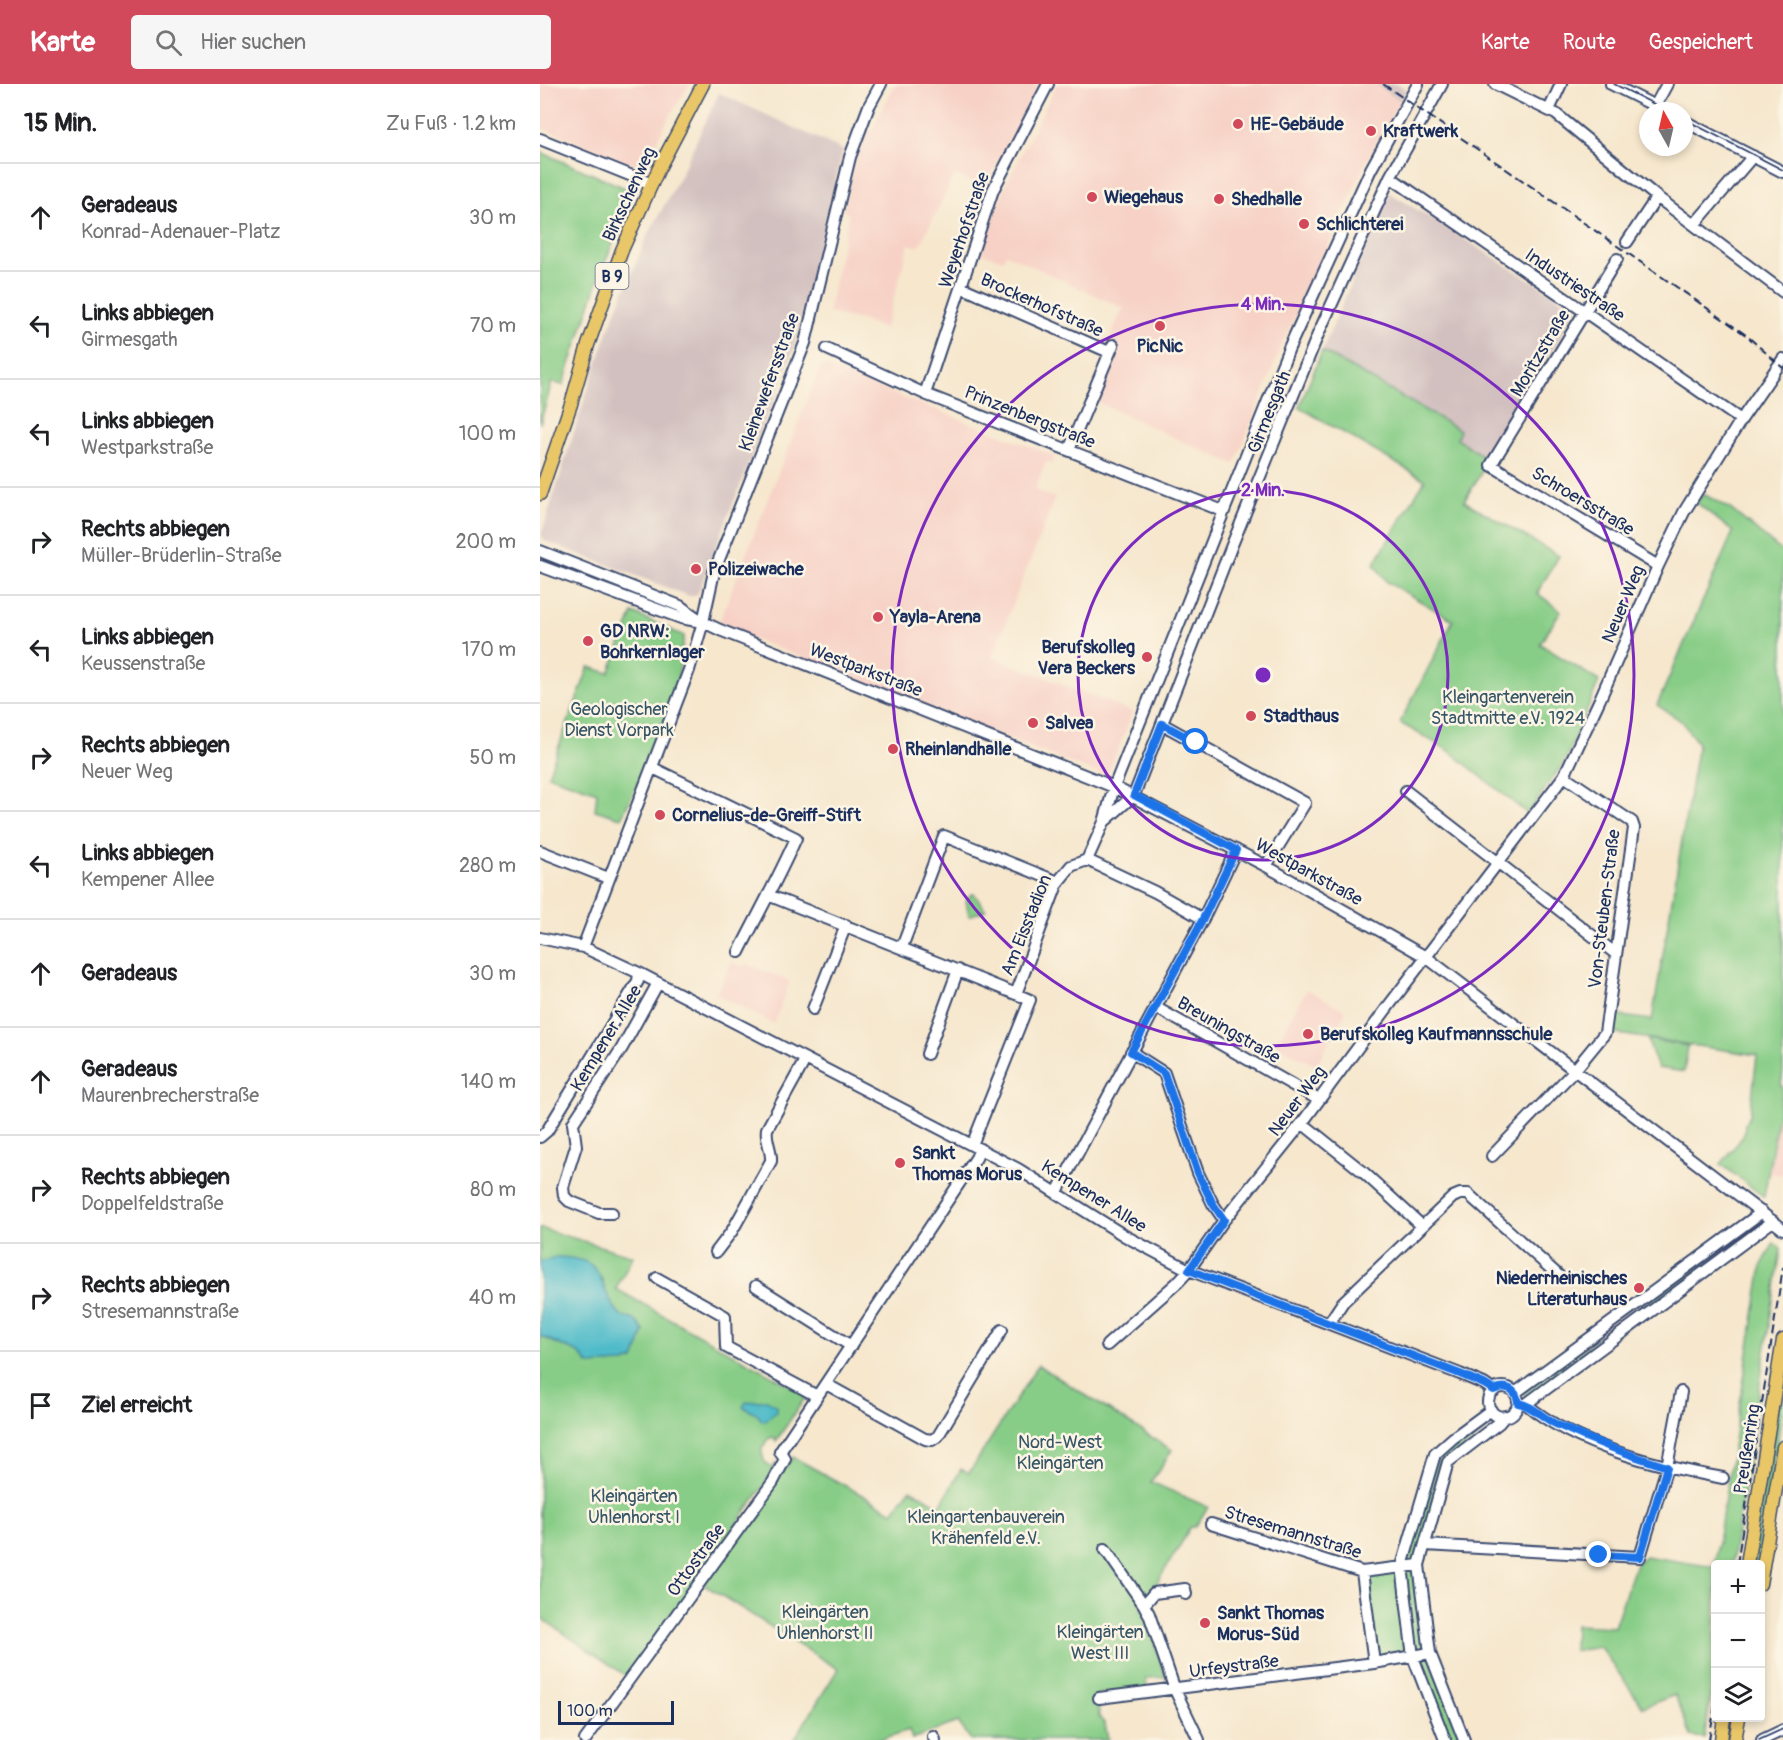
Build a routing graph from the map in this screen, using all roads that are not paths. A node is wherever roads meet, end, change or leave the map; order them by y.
1 (703, 84) edge
2 (881, 84) edge
3 (1048, 84) edge
4 (1418, 84) edge
5 (1442, 84) edge
6 (1495, 84) edge
7 (1561, 84) edge
8 (1611, 84) edge
9 (1666, 84) edge
10 (1648, 102) edge
11 (1662, 102) edge
12 (1549, 110) junction
13 (1693, 126) edge
14 (540, 139) edge
15 (1753, 156) junction
16 (1783, 172) edge
17 (1390, 177) junction
18 (652, 184) junction
19 (1657, 197) junction
20 (1694, 225) junction
21 (1627, 242) dead end
22 (1617, 259) dead end
23 (961, 287) junction
24 (1783, 292) edge
25 (1584, 312) junction
26 (826, 349) dead end
27 (1783, 359) edge
28 (926, 394) junction
29 (1741, 420) junction
30 (1069, 450) junction
31 (1491, 465) joint
32 (540, 494) edge
33 (1223, 511) junction
34 (540, 551) edge
35 (540, 566) edge
36 (1658, 566) junction
37 (704, 622) junction
38 (1162, 724) junction
39 (653, 768) junction
40 (1564, 776) junction
41 (1114, 786) junction
42 (1406, 791) dead end
43 (1134, 795) junction
44 (1104, 822) junction
45 (1236, 850) junction
46 (540, 851) edge
47 (1087, 860) junction
48 (1498, 863) junction
49 (1266, 866) junction
50 (608, 878) junction
51 (1058, 882) junction
52 (768, 895) junction
53 (1203, 919) junction
54 (846, 925) junction
55 (540, 938) edge
56 (583, 947) junction
57 (902, 947) junction
58 (739, 952) dead end
59 (1616, 954) junction
60 (1426, 957) junction
61 (958, 970) junction
62 (639, 973) junction
63 (658, 983) junction
64 (1016, 994) junction
65 (1155, 1007) junction
66 (813, 1009) dead end
67 (1131, 1052) junction
68 (927, 1054) dead end
69 (805, 1060) junction
70 (1574, 1071) junction
71 (1319, 1100) junction
72 (1302, 1124) junction
73 (540, 1137) edge
74 (976, 1147) junction
75 (1492, 1156) dead end
76 (1057, 1192) junction
77 (1762, 1212) junction
78 (612, 1214) dead end
79 (1224, 1220) junction
80 (1773, 1221) junction
81 (1422, 1226) junction
82 (1783, 1229) edge
83 (716, 1252) dead end
84 (1189, 1270) junction
85 (1559, 1276) dead end
86 (657, 1278) dead end
87 (756, 1286) dead end
88 (1329, 1323) junction
89 (1002, 1330) dead end
90 (1783, 1340) edge
91 (1107, 1345) dead end
92 (851, 1346) junction
93 (826, 1384) junction
94 (1494, 1390) junction
95 (1681, 1392) dead end
96 (817, 1396) junction
97 (1520, 1400) junction
98 (1491, 1410) junction
99 (1505, 1416) junction
100 (1783, 1447) edge
101 (1667, 1467) junction
102 (1723, 1478) dead end
103 (1780, 1481) edge
104 (1210, 1524) dead end
105 (1425, 1545) junction
106 (1105, 1549) dead end
107 (1748, 1560) edge
108 (1765, 1562) edge
109 (1419, 1565) junction
110 (1402, 1566) junction
111 (1362, 1572) junction
112 (1186, 1594) dead end
113 (1144, 1605) junction
114 (1430, 1653) junction
115 (1413, 1657) junction
116 (1374, 1663) junction
117 (1175, 1690) junction
118 (1099, 1698) dead end
119 (1723, 1722) edge
120 (1738, 1722) edge
121 (1783, 1730) edge
122 (585, 1740) edge
123 (1199, 1740) edge
124 (1445, 1740) edge
125 (1464, 1740) edge
126 (1721, 1740) edge
127 (1735, 1740) edge
128 (1762, 1740) edge

1 - 18 main road, Birkschenweg / B 9
2 - 37 street, Kleinewefersstraße
3 - 23 street, Weyerhofstraße
4 - 33 street, Girmesgath
5 - 17 street, Girmesgath
6 - 12 street
7 - 12 street
8 - 10 street
9 - 11 street
12 - 19 street
13 - 15 street
14 - 18 street
15 - 16 street
15 - 20 street
17 - 25 street, Industriestraße
17 - 38 street, Girmesgath
18 - 32 main road, Birkschenweg / B 9
19 - 20 street
19 - 21 street
20 - 24 street
22 - 25 street, Moritzstraße
23 - 28 street, Weyerhofstraße
23 - 30 street, Brockerhofstraße
25 - 29 street, Industriestraße
25 - 31 street, Moritzstraße
26 - 28 street, Prinzenbergstraße
27 - 29 street, Neuer Weg
28 - 30 street, Prinzenbergstraße
29 - 36 street, Neuer Weg
30 - 33 street, Prinzenbergstraße
31 - 36 street, Schroersstraße
33 - 41 street, Girmesgath
34 - 37 street, Westparkstraße
35 - 37 street, Westparkstraße
36 - 40 street, Neuer Weg
37 - 39 street, Kleinewefersstraße
37 - 41 street, Westparkstraße
38 - 43 street, Girmesgath
38 - 49 street
39 - 50 street, Kleinewefersstraße
39 - 52 street
40 - 48 street, Neuer Weg
40 - 59 street, Von-Steuben-Straße
41 - 43 street, Westparkstraße
41 - 44 street
42 - 48 street
43 - 44 street
43 - 45 street, Westparkstraße
44 - 47 street
45 - 49 street, Westparkstraße
45 - 53 street
46 - 50 street
47 - 51 street, Am Eisstadion
47 - 53 street
48 - 59 street
48 - 60 street, Neuer Weg
49 - 60 street, Westparkstraße
50 - 56 street, Kleinewefersstraße
51 - 57 street
51 - 64 street, Am Eisstadion
52 - 54 street
52 - 58 street
53 - 65 street
54 - 57 street
54 - 66 street
55 - 56 street, Kempener Allee
56 - 62 street, Kempener Allee
57 - 61 street
59 - 70 street, Von-Steuben-Straße
60 - 70 street, Westparkstraße
60 - 71 street, Neuer Weg
61 - 64 street
61 - 68 street
62 - 63 street, Kempener Allee
62 - 73 street
63 - 69 street, Kempener Allee
63 - 78 street, Kempener Allee
64 - 74 street, Am Eisstadion
65 - 67 street
65 - 71 street, Breuningstraße
67 - 76 street
67 - 79 street
69 - 74 street, Kempener Allee
69 - 83 street
70 - 75 street
70 - 77 street, Westparkstraße
71 - 72 street, Neuer Weg
72 - 79 street, Neuer Weg
72 - 81 street
74 - 76 street, Kempener Allee
74 - 92 street, Ottostraße
76 - 84 street, Kempener Allee
77 - 80 street, Westparkstraße
77 - 97 street
79 - 84 street, Neuer Weg
80 - 82 street, Westparkstraße
80 - 97 street
81 - 85 street
81 - 88 street
84 - 88 street, Kempener Allee
84 - 91 street, Neuer Weg
86 - 96 street
87 - 92 street
88 - 94 street, Kempener Allee
89 - 93 street
90 - 107 main road, Preußenring
92 - 93 street, Ottostraße
93 - 96 street, Ottostraße
94 - 97 street
94 - 98 street
95 - 101 street
96 - 122 street, Ottostraße
97 - 99 street
97 - 101 street
98 - 99 street
98 - 110 street
99 - 105 street
100 - 103 main road, Preußenring
101 - 102 street
101 - 105 street
103 - 108 main road, Preußenring
104 - 111 street, Stresemannstraße
105 - 109 street
106 - 113 street
109 - 110 street, Stresemannstraße
109 - 114 street
110 - 111 street, Stresemannstraße
110 - 115 street
111 - 116 street
112 - 113 street
113 - 117 street
114 - 115 street, Urfeystraße
114 - 125 street
115 - 116 street, Urfeystraße
115 - 124 street
116 - 117 street, Urfeystraße
117 - 118 street, Urfeystraße
117 - 123 street
119 - 126 main road
120 - 127 main road
121 - 128 street

